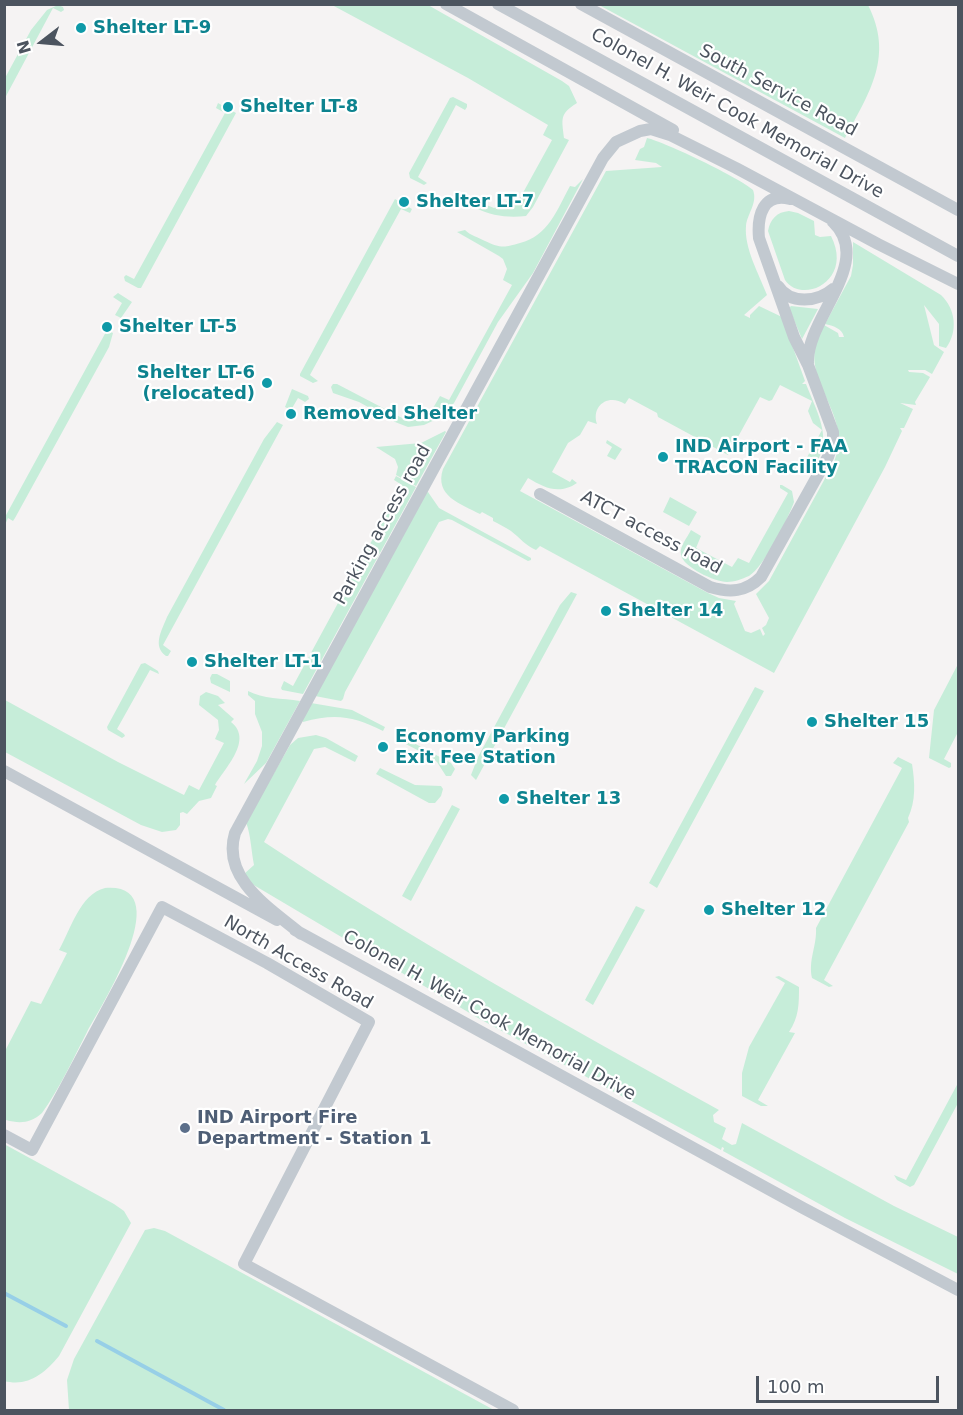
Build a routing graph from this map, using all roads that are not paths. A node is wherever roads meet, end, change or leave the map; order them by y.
1 (446, 4) edge
2 (498, 4) edge
3 (581, 4) edge
4 (736, 168) junction
5 (797, 200) junction
6 (958, 210) edge
7 (825, 216) junction
8 (958, 256) edge
9 (773, 277) junction
10 (838, 283) junction
11 (958, 284) edge
12 (808, 365) junction
13 (540, 494) dead end
14 (4, 771) edge
15 (302, 934) junction
16 (4, 1135) edge
17 (958, 1290) edge
18 (513, 1410) edge

1 - 4 street
2 - 8 street, Colonel H. Weir Cook Memorial Drive
3 - 6 street, South Service Road
4 - 5 street
4 - 15 street, Parking access road
5 - 7 street
5 - 9 street, ATCT access road
7 - 10 street, ATCT access road
7 - 11 street
9 - 10 street
9 - 12 street, ATCT access road
10 - 12 street, ATCT access road
12 - 13 street, ATCT access road
14 - 15 street, Colonel H. Weir Cook Memorial Drive
15 - 17 street, Colonel H. Weir Cook Memorial Drive
16 - 18 street, North Access Road

